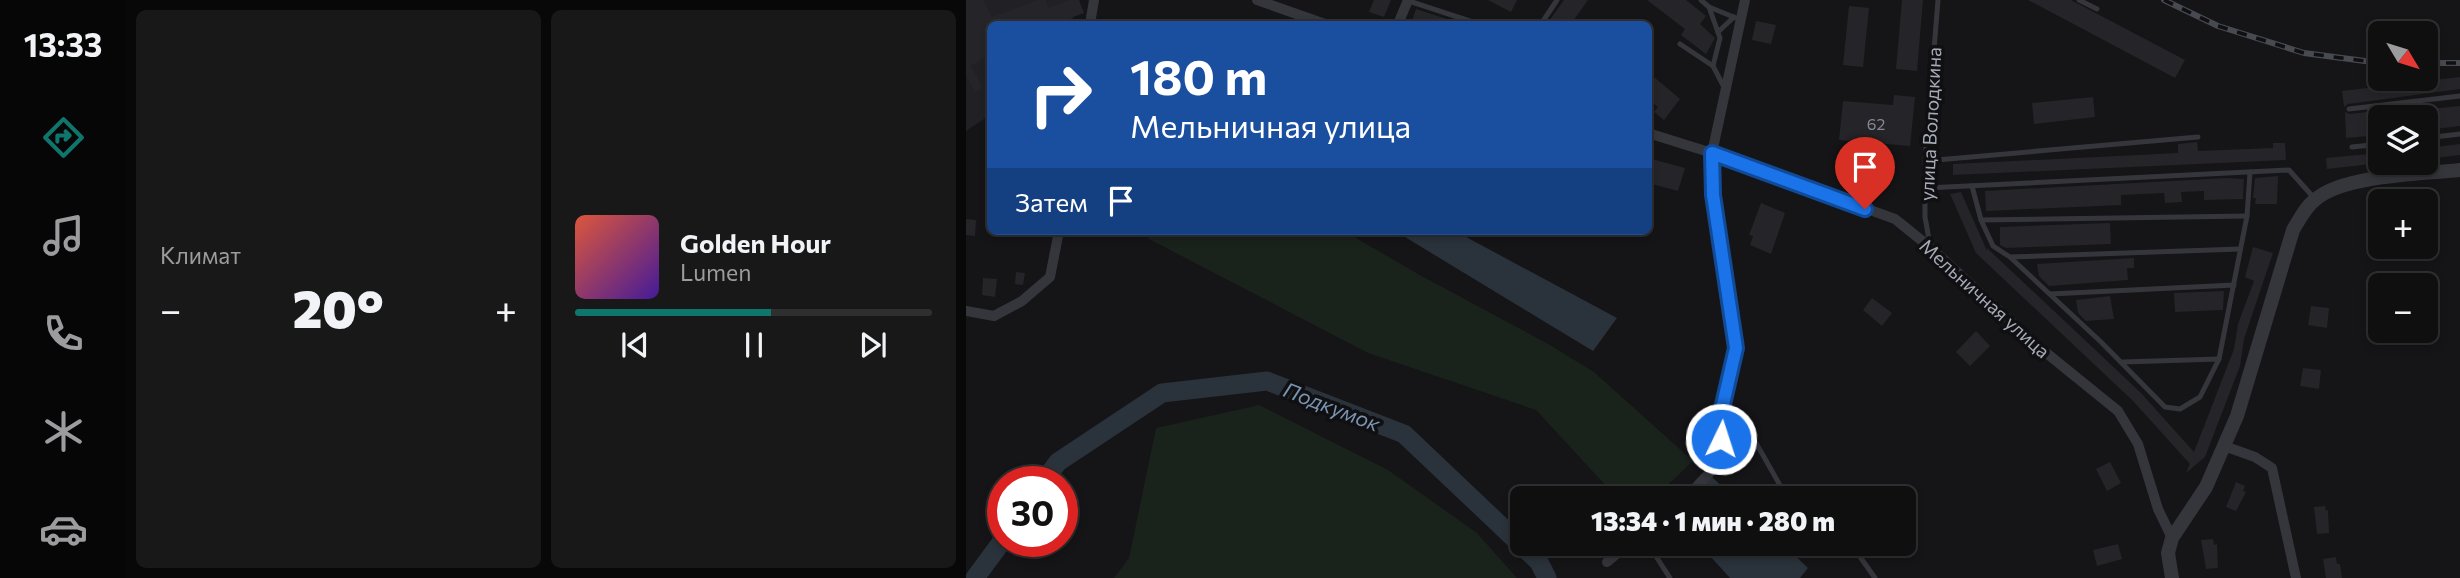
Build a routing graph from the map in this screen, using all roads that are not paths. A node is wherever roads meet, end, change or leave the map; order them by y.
1 (1094, 0) edge
2 (1257, 0) edge
3 (1408, 0) edge
4 (1558, 0) edge
5 (1701, 0) edge
6 (1745, 0) edge
7 (1938, 0) edge
8 (2079, 0) edge
9 (1709, 7) junction
10 (2097, 9) dead end
11 (1737, 19) junction
12 (1090, 21) edge
13 (1316, 21) edge
14 (1399, 21) edge
15 (1470, 21) edge
16 (1543, 21) edge
17 (1718, 32) junction
18 (1679, 44) dead end
19 (1713, 66) junction
20 (1725, 89) junction
21 (2460, 96) edge
22 (2349, 109) dead end
23 (1652, 134) edge
24 (2460, 134) edge
25 (2438, 137) edge
26 (2198, 138) dead end
27 (2368, 145) edge
28 (2352, 147) dead end
29 (1712, 153) junction
30 (1925, 161) junction
31 (2460, 170) edge
32 (2250, 172) junction
33 (1972, 186) junction
34 (1926, 188) junction
35 (2315, 199) junction
36 (2246, 216) junction
37 (1981, 220) junction
38 (1058, 235) edge
39 (1931, 248) junction
40 (2241, 250) junction
41 (2010, 257) junction
42 (2234, 285) junction
43 (2050, 294) junction
44 (966, 311) edge
45 (2219, 359) junction
46 (2123, 362) dead end
47 (1722, 409) junction
48 (2224, 446) junction
49 (1697, 486) edge
50 (1780, 486) edge
51 (2172, 538) junction
52 (1614, 556) edge
53 (1656, 556) edge
54 (1859, 556) edge
55 (1607, 562) dead end
56 (1670, 578) edge
57 (1875, 578) edge
58 (2172, 578) edge
59 (2296, 578) edge

1 - 12 street
2 - 13 street
3 - 14 street
3 - 15 lane
4 - 16 lane
5 - 9 lane
6 - 11 street
7 - 30 lane, улица Володкина
8 - 10 lane
9 - 11 lane
9 - 17 lane
11 - 17 lane
11 - 20 street
17 - 19 lane
18 - 19 lane
19 - 20 lane
20 - 29 street
21 - 22 lane
23 - 29 street, Мельничная улица
24 - 25 lane
26 - 30 lane
27 - 28 lane
29 - 39 street, Мельничная улица
29 - 47 street
30 - 34 lane, улица Володкина
31 - 35 street
32 - 33 lane
32 - 35 lane
32 - 36 lane
33 - 34 lane
33 - 37 lane
34 - 39 lane, улица Володкина
35 - 48 street
36 - 37 lane
36 - 40 lane
37 - 41 lane
38 - 44 street
39 - 51 street, Мельничная улица
40 - 41 lane
40 - 42 lane
41 - 43 lane
42 - 43 lane
42 - 45 lane
43 - 45 lane
45 - 46 lane
47 - 49 street
47 - 50 lane
48 - 51 street
48 - 59 street
51 - 58 street
52 - 55 street
53 - 56 lane
54 - 57 lane

